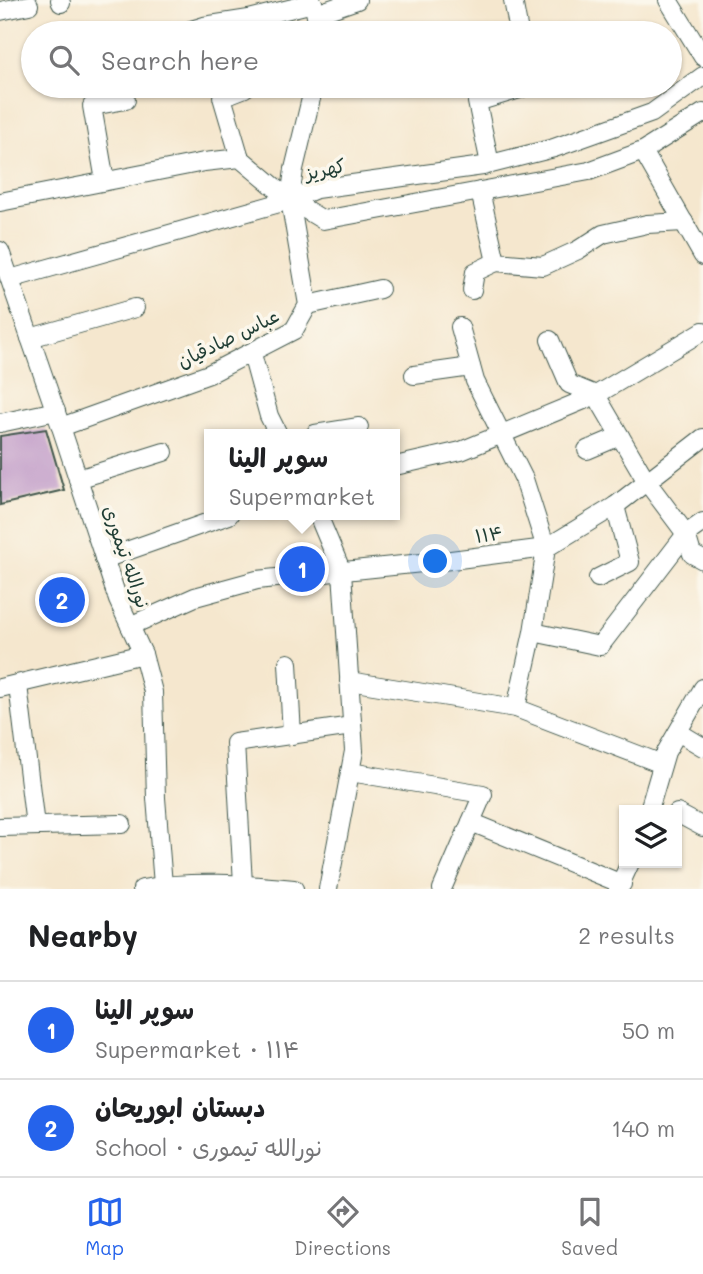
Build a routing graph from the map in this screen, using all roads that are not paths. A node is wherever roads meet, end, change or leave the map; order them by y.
1 (357, 0) edge
2 (513, 0) edge
3 (668, 0) edge
4 (29, 5) dead end
5 (313, 6) edge
6 (0, 11) edge
7 (236, 21) edge
8 (517, 21) edge
9 (681, 21) edge
10 (682, 23) edge
11 (703, 57) edge
12 (703, 76) edge
13 (682, 85) edge
14 (222, 98) edge
15 (311, 98) edge
16 (490, 98) edge
17 (662, 98) edge
18 (126, 100) dead end
19 (703, 113) edge
20 (643, 151) junction
21 (240, 158) junction
22 (490, 164) junction
23 (105, 181) junction
24 (480, 191) junction
25 (290, 200) junction
26 (0, 202) edge
27 (684, 222) junction
28 (0, 251) edge
29 (703, 256) edge
30 (496, 262) junction
31 (10, 279) junction
32 (380, 289) dead end
33 (472, 290) dead end
34 (308, 305) junction
35 (135, 308) dead end
36 (460, 327) dead end
37 (703, 331) edge
38 (30, 338) junction
39 (550, 340) dead end
40 (252, 354) junction
41 (471, 367) junction
42 (414, 375) dead end
43 (596, 395) junction
44 (58, 419) junction
45 (0, 423) edge
46 (359, 426) dead end
47 (276, 429) edge
48 (342, 429) edge
49 (502, 434) junction
50 (620, 436) junction
51 (703, 438) edge
52 (587, 450) dead end
53 (164, 452) dead end
54 (400, 465) edge
55 (78, 480) junction
56 (647, 482) junction
57 (615, 506) junction
58 (215, 520) edge
59 (320, 520) edge
60 (703, 522) edge
61 (686, 534) junction
62 (546, 548) junction
63 (104, 559) junction
64 (703, 560) edge
65 (341, 572) junction
66 (598, 578) dead end
67 (130, 626) junction
68 (533, 632) junction
69 (143, 654) junction
70 (288, 663) dead end
71 (349, 681) junction
72 (9, 687) edge
73 (703, 688) edge
74 (516, 708) junction
75 (352, 726) junction
76 (678, 732) junction
77 (292, 735) junction
78 (703, 747) edge
79 (662, 764) junction
80 (350, 772) junction
81 (650, 805) edge
82 (682, 816) edge
83 (471, 822) junction
84 (122, 824) dead end
85 (35, 826) junction
86 (0, 827) edge
87 (703, 827) edge
88 (628, 868) edge
89 (243, 884) junction
90 (163, 886) junction
91 (620, 887) edge
92 (142, 889) edge
93 (294, 889) edge
94 (328, 889) edge
95 (442, 889) edge

1 - 5 street
2 - 8 street
3 - 9 street
4 - 6 street
5 - 7 street
10 - 11 street
12 - 13 street, کهریز
14 - 21 street
15 - 25 street
16 - 22 street
17 - 22 street, کهریز
18 - 23 street
19 - 20 street, کهریز
20 - 24 street, کهریز
20 - 27 street
21 - 23 street
21 - 25 street
22 - 25 street, کهریز
23 - 26 street
24 - 25 street, کهریز
24 - 30 street
25 - 31 street
25 - 34 street
27 - 29 street
27 - 30 street
28 - 31 street, نورالله تیموری
30 - 33 street
31 - 38 street, نورالله تیموری
32 - 34 street
34 - 40 street, عباس صادقیان
35 - 38 street
36 - 41 street
37 - 43 street
38 - 44 street, نورالله تیموری
39 - 43 street
40 - 44 street, عباس صادقیان
40 - 47 street
41 - 42 street
41 - 49 street
43 - 49 street
43 - 50 street
44 - 45 street, عباس صادقیان
44 - 55 street, نورالله تیموری
46 - 48 street
49 - 54 street
49 - 62 street
50 - 52 street
50 - 56 street
51 - 56 street, ۱۱۴
53 - 55 street
55 - 63 street, نورالله تیموری
56 - 57 street, ۱۱۴
56 - 61 street
57 - 62 street, ۱۱۴
57 - 66 street
58 - 63 street
59 - 65 street
60 - 61 street
61 - 64 street
61 - 68 street
62 - 65 street, ۱۱۴
62 - 68 street
63 - 67 street, نورالله تیموری
65 - 67 street, ۱۱۴
65 - 71 street
67 - 69 street, نورالله تیموری
68 - 74 street
69 - 72 street
69 - 90 street, نورالله تیموری
70 - 77 street
71 - 74 street
71 - 75 street
72 - 85 street
73 - 76 street
74 - 79 street
75 - 77 street
75 - 80 street
76 - 78 street
76 - 79 street
77 - 89 street
79 - 81 street
80 - 83 street
80 - 94 street
82 - 87 street
83 - 91 street
83 - 95 street
84 - 85 street
85 - 86 street
88 - 91 street
89 - 90 street
89 - 93 street
90 - 92 street

